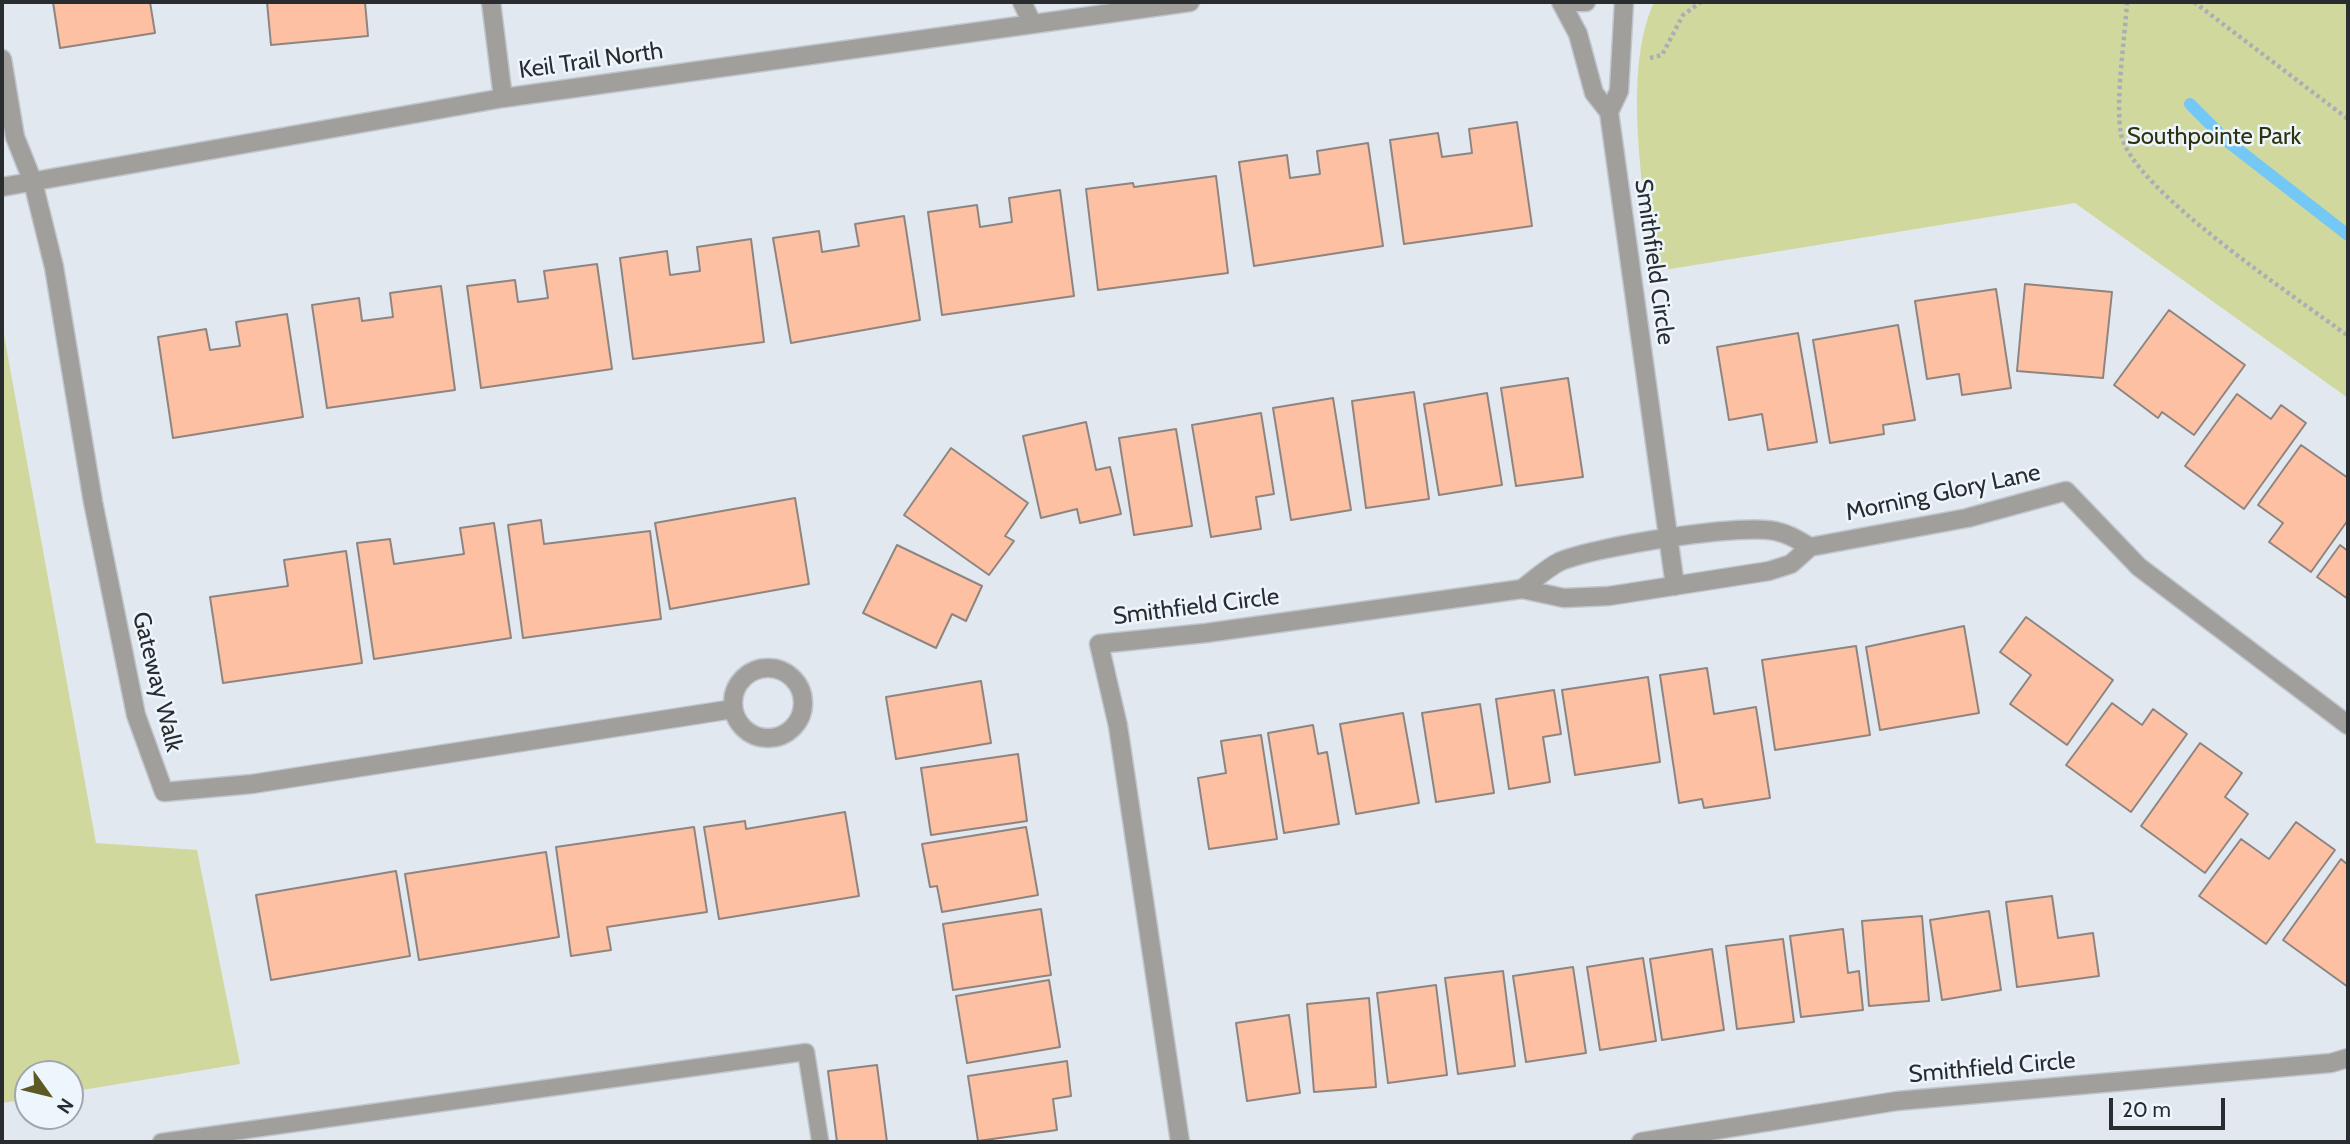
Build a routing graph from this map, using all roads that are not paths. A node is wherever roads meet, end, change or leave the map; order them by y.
1 (491, 2) edge
2 (1023, 2) edge
3 (1035, 2) edge
4 (1190, 2) edge
5 (1561, 2) edge
6 (1573, 2) edge
7 (1586, 2) edge
8 (1623, 2) edge
9 (1032, 23) junction
10 (2, 59) edge
11 (503, 98) junction
12 (1609, 112) junction
13 (33, 182) junction
14 (2, 187) edge
15 (1668, 540) junction
16 (1810, 547) junction
17 (1675, 586) junction
18 (1521, 589) junction
19 (733, 709) dead end
20 (2348, 724) edge
21 (2348, 1058) edge
22 (820, 1140) dead end
23 (161, 1142) edge
24 (1180, 1142) edge
25 (1641, 1142) edge

1 - 11 street
2 - 9 street
3 - 9 street
4 - 9 street, Keil Trail North
5 - 12 street, Smithfield Circle
6 - 7 street
8 - 12 street, Smithfield Circle
9 - 11 street, Keil Trail North
10 - 13 street
11 - 13 street, Keil Trail North
12 - 15 street, Smithfield Circle
13 - 14 street, Keil Trail North
13 - 19 street, Gateway Walk
15 - 16 street
15 - 17 street, Smithfield Circle
15 - 18 street
16 - 17 street, Smithfield Circle
16 - 20 street, Morning Glory Lane
17 - 18 street, Smithfield Circle
18 - 24 street, Smithfield Circle
21 - 25 street, Smithfield Circle
22 - 23 lane

